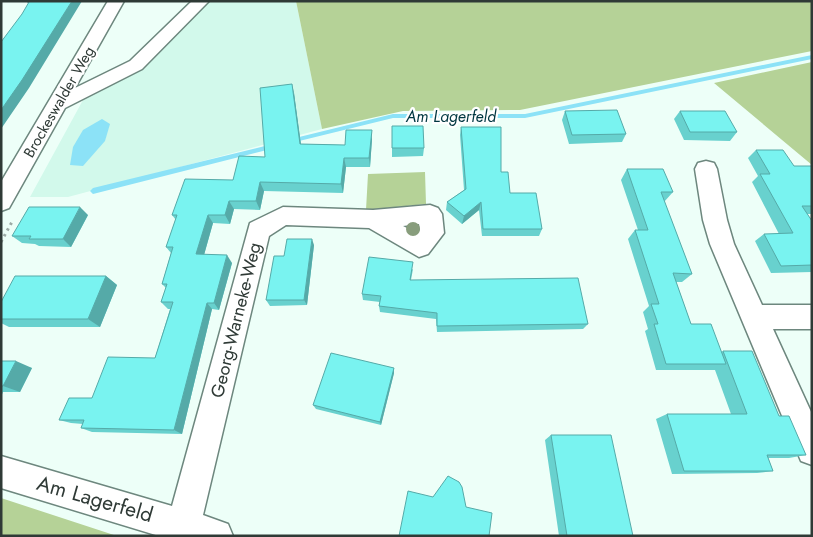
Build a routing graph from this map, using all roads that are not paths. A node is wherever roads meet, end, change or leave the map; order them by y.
1 (116, 1) edge
2 (201, 1) edge
3 (59, 103) junction
4 (706, 169) dead end
5 (1, 202) edge
6 (373, 219) dead end
7 (755, 317) junction
8 (812, 317) edge
9 (812, 450) edge
10 (1, 472) edge
11 (183, 525) junction
12 (216, 536) edge

1 - 3 street, Brockeswalder Weg
2 - 3 street
3 - 5 street, Brockeswalder Weg
4 - 7 street
6 - 11 street, Georg-Warneke-Weg
7 - 8 street
7 - 9 street
10 - 11 street, Am Lagerfeld
11 - 12 street, Am Lagerfeld

